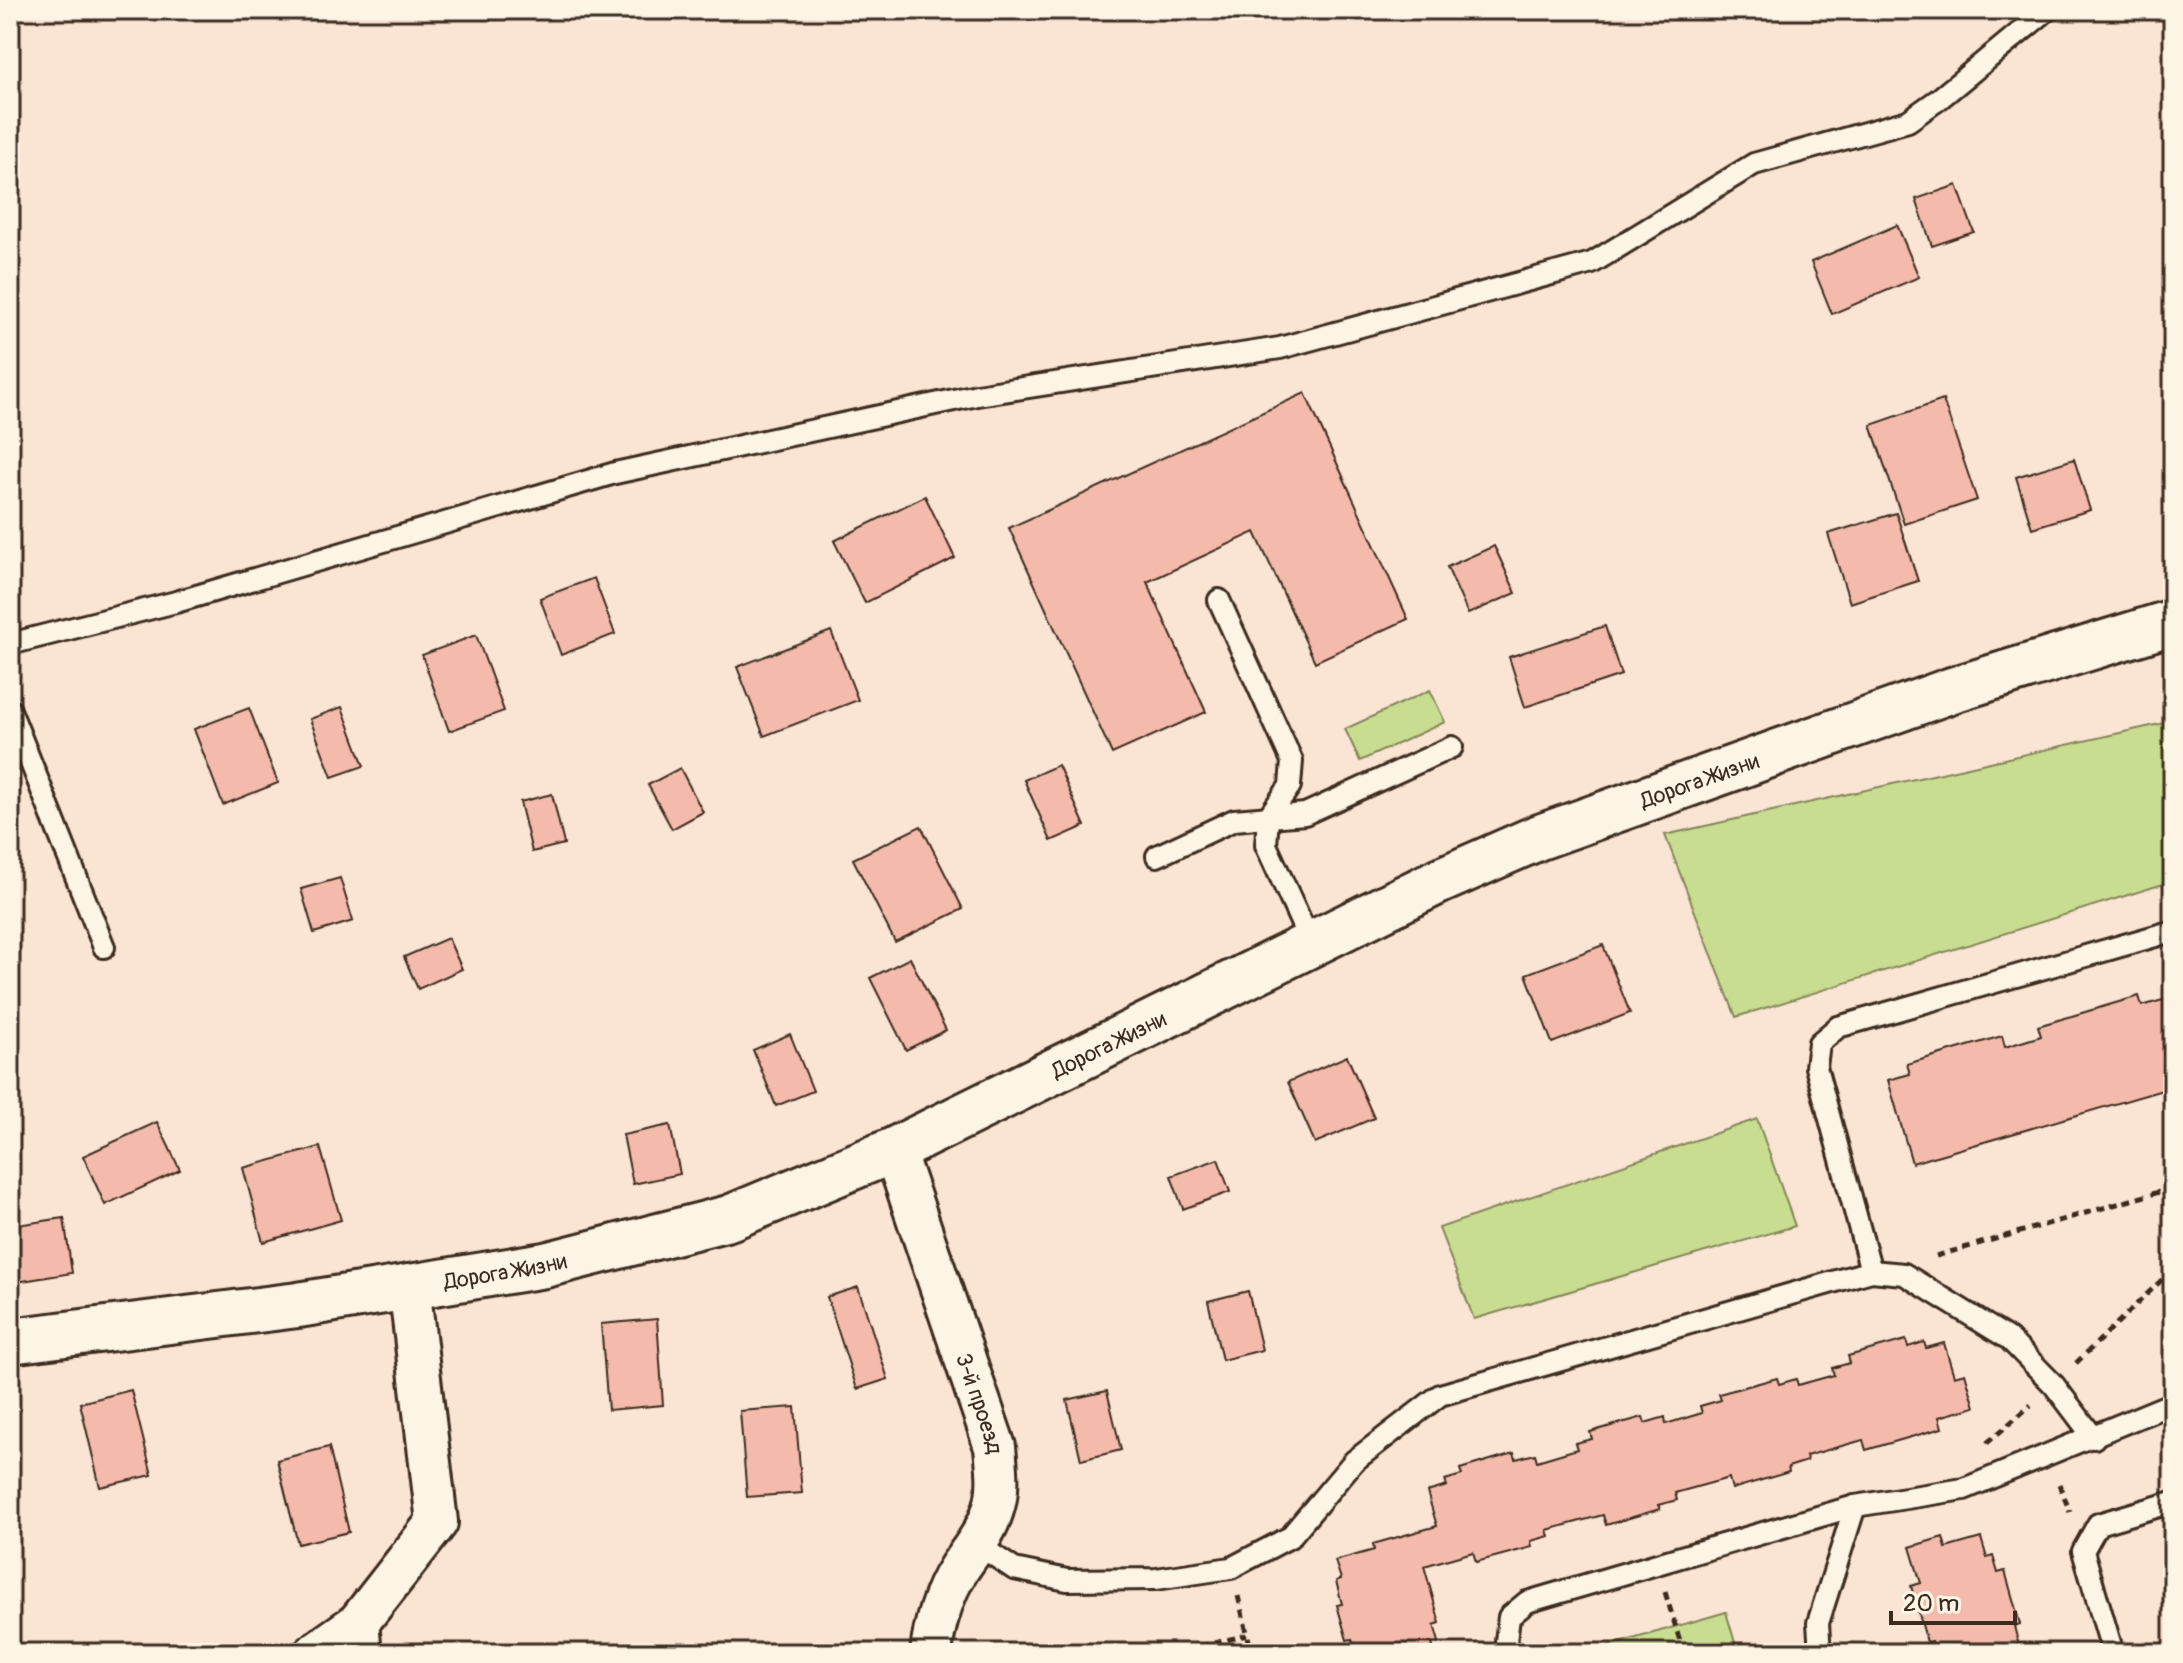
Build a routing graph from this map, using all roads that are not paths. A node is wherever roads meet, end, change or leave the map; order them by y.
1 (2047, 10) edge
2 (1219, 600) dead end
3 (2173, 622) edge
4 (10, 644) edge
5 (10, 710) edge
6 (1452, 747) dead end
7 (1268, 817) junction
8 (1157, 856) dead end
9 (2173, 931) edge
10 (1311, 944) junction
11 (104, 947) dead end
12 (894, 1150) junction
13 (1871, 1271) junction
14 (409, 1285) junction
15 (10, 1341) edge
16 (2173, 1403) edge
17 (2094, 1438) junction
18 (2173, 1502) edge
19 (1855, 1506) junction
20 (977, 1544) junction
21 (359, 1638) edge
22 (315, 1653) edge
23 (931, 1653) edge
24 (1510, 1653) edge
25 (1820, 1653) edge
26 (2113, 1653) edge

1 - 4 lane
2 - 7 lane
3 - 10 main road, Дорога Жизни
5 - 11 lane
6 - 7 lane
7 - 8 lane
7 - 10 lane
9 - 13 lane
10 - 12 main road, Дорога Жизни
12 - 14 main road, Дорога Жизни
12 - 20 street, 3-й проезд
13 - 17 lane
13 - 20 lane
14 - 15 main road, Дорога Жизни
14 - 21 street
16 - 17 lane
17 - 19 lane
18 - 26 lane
19 - 24 lane
19 - 25 lane
20 - 23 street, 3-й проезд
21 - 22 street

